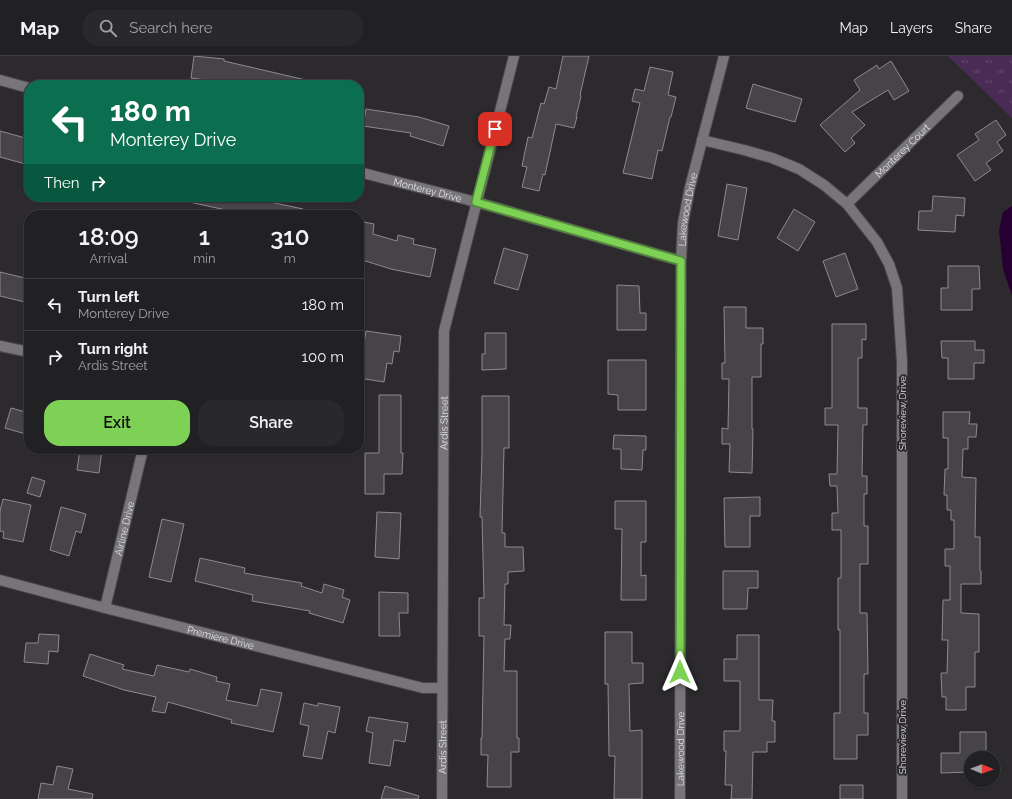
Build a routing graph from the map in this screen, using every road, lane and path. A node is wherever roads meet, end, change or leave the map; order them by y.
1 (514, 56) edge
2 (724, 56) edge
3 (0, 80) edge
4 (24, 87) edge
5 (958, 96) dead end
6 (702, 140) junction
7 (364, 173) edge
8 (476, 202) junction
9 (847, 204) junction
10 (681, 261) junction
11 (0, 346) edge
12 (24, 351) edge
13 (142, 454) edge
14 (0, 580) edge
15 (105, 608) junction
16 (442, 688) junction
17 (442, 799) edge
18 (680, 799) edge
19 (902, 799) edge

1 - 8 street, Ardis Street
2 - 6 street, Lakewood Drive
3 - 4 street
5 - 9 street, Monterey Court
6 - 9 street, Shoreview Drive
6 - 10 street, Lakewood Drive
7 - 8 street, Monterey Drive
8 - 10 street, Monterey Drive
8 - 16 street, Ardis Street
9 - 19 street, Shoreview Drive
10 - 18 street, Lakewood Drive
11 - 12 street
13 - 15 street, Airline Drive
14 - 15 street, Premiere Drive
15 - 16 street, Premiere Drive
16 - 17 street, Ardis Street

